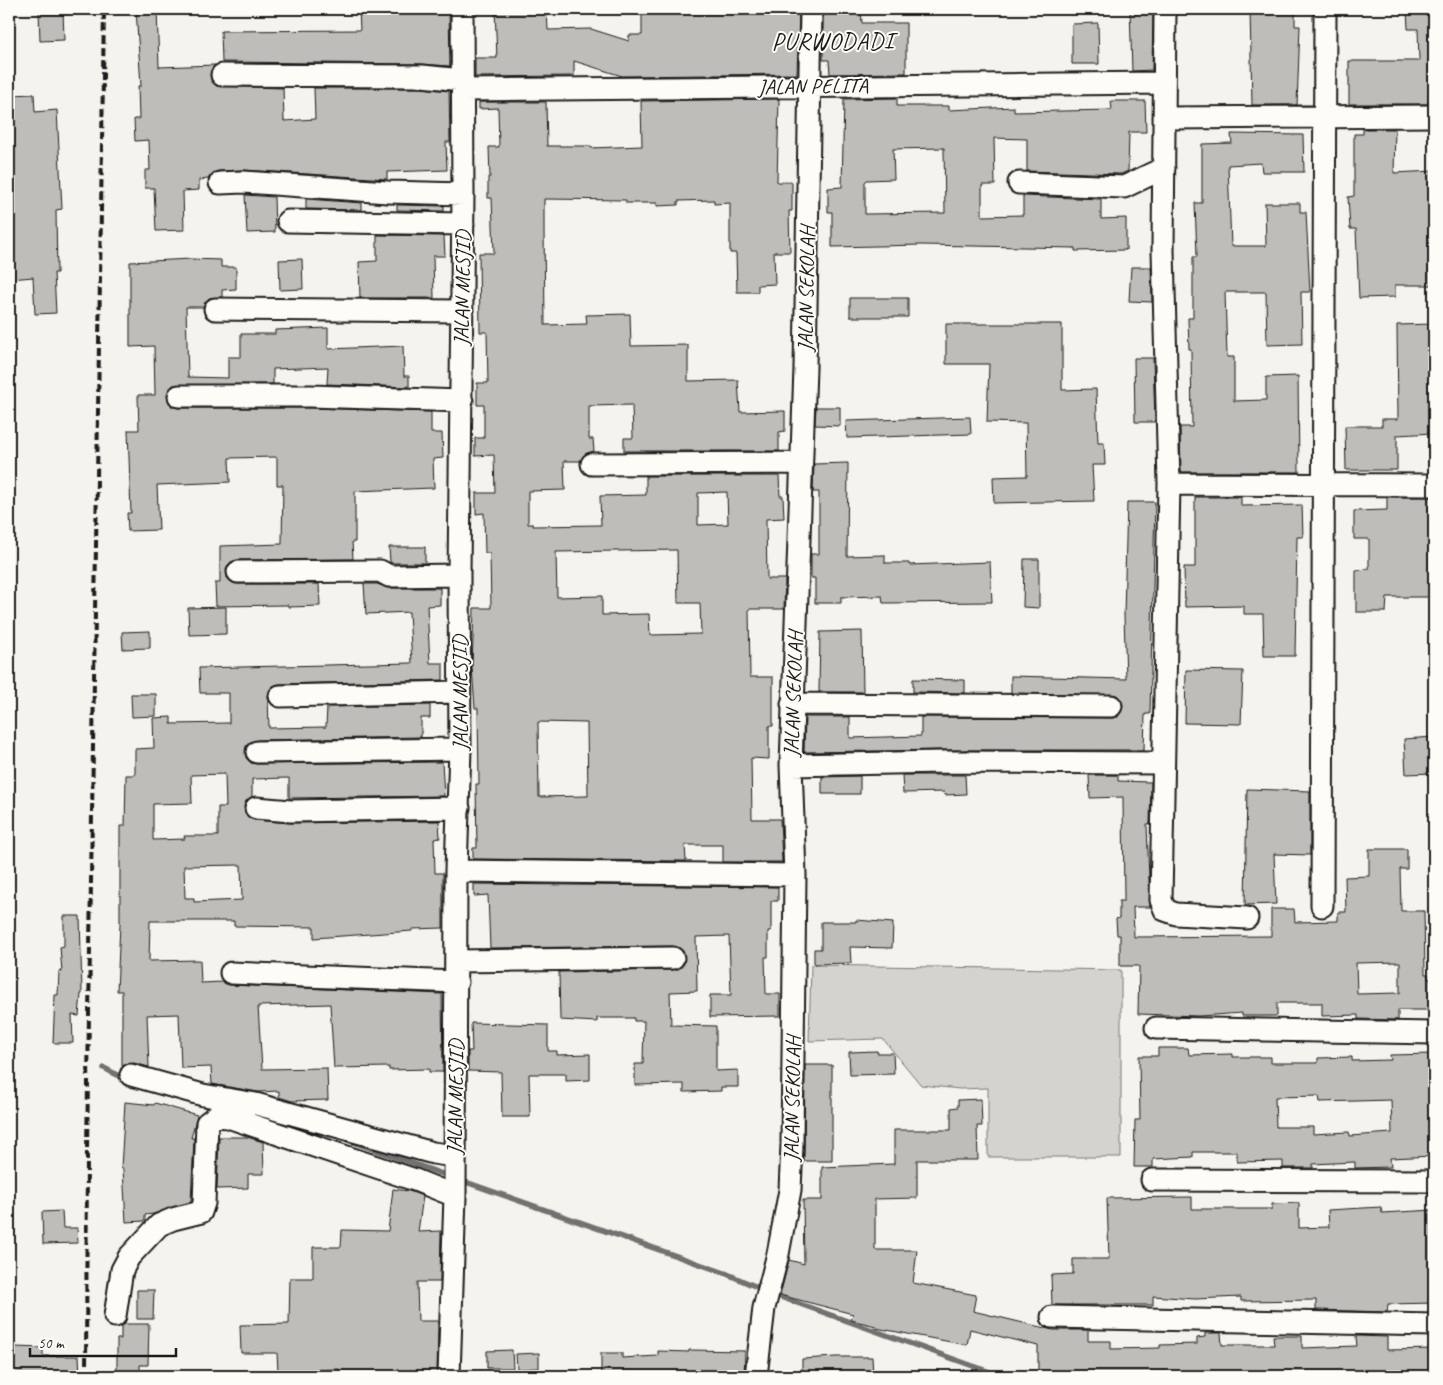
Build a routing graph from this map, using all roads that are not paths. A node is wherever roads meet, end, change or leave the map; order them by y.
1 (462, 9) edge
2 (811, 9) edge
3 (1165, 9) edge
4 (1325, 9) edge
5 (222, 75) dead end
6 (1163, 83) junction
7 (462, 85) junction
8 (810, 85) junction
9 (1434, 116) edge
10 (1164, 118) junction
11 (1324, 118) junction
12 (1164, 168) junction
13 (1019, 182) dead end
14 (220, 183) dead end
15 (463, 194) junction
16 (288, 221) dead end
17 (463, 224) junction
18 (215, 309) dead end
19 (462, 311) junction
20 (179, 396) dead end
21 (462, 401) junction
22 (800, 463) junction
23 (592, 464) dead end
24 (1169, 484) junction
25 (1322, 485) junction
26 (1434, 485) edge
27 (238, 572) dead end
28 (459, 575) junction
29 (459, 692) junction
30 (280, 696) dead end
31 (792, 704) junction
32 (1111, 706) dead end
33 (460, 749) junction
34 (257, 752) dead end
35 (1162, 763) junction
36 (791, 766) junction
37 (256, 808) dead end
38 (459, 808) junction
39 (456, 871) junction
40 (795, 875) junction
41 (1322, 906) dead end
42 (1247, 918) dead end
43 (673, 958) dead end
44 (456, 961) junction
45 (231, 973) dead end
46 (457, 982) junction
47 (1156, 1028) dead end
48 (1434, 1033) edge
49 (132, 1075) dead end
50 (454, 1161) junction
51 (1152, 1180) dead end
52 (1434, 1181) edge
53 (455, 1192) junction
54 (115, 1316) dead end
55 (1052, 1317) dead end
56 (1434, 1325) edge
57 (449, 1376) edge
58 (756, 1376) edge

1 - 7 street, JALAN MESJID
2 - 8 street, JALAN SEKOLAH
3 - 6 street
4 - 11 street
5 - 7 street, JALAN PELITA
6 - 8 street, JALAN PELITA
6 - 10 street
7 - 8 street, JALAN PELITA
7 - 15 street, JALAN MESJID
8 - 22 street, JALAN SEKOLAH
9 - 11 street
10 - 11 street
10 - 12 street
11 - 25 street
12 - 13 street
12 - 24 street
14 - 15 street
15 - 17 street, JALAN MESJID
16 - 17 street
17 - 19 street, JALAN MESJID
18 - 19 street
19 - 21 street, JALAN MESJID
20 - 21 street
21 - 28 street, JALAN MESJID
22 - 23 street
22 - 31 street, JALAN SEKOLAH
24 - 25 street
24 - 35 street
25 - 26 street
25 - 41 street
27 - 28 street
28 - 29 street, JALAN MESJID
29 - 30 street
29 - 33 street, JALAN MESJID
31 - 32 street
31 - 36 street, JALAN SEKOLAH
33 - 34 street
33 - 38 street, JALAN MESJID
35 - 36 street
35 - 42 street
36 - 40 street, JALAN SEKOLAH
37 - 38 street
38 - 39 street, JALAN MESJID
39 - 40 street
39 - 44 street, JALAN MESJID
40 - 58 street, JALAN SEKOLAH
43 - 44 street
44 - 46 street, JALAN MESJID
45 - 46 street
46 - 50 street, JALAN MESJID
47 - 48 street
49 - 50 street
50 - 53 street, JALAN MESJID
51 - 52 street
53 - 54 street
53 - 57 street, JALAN MESJID
55 - 56 street

